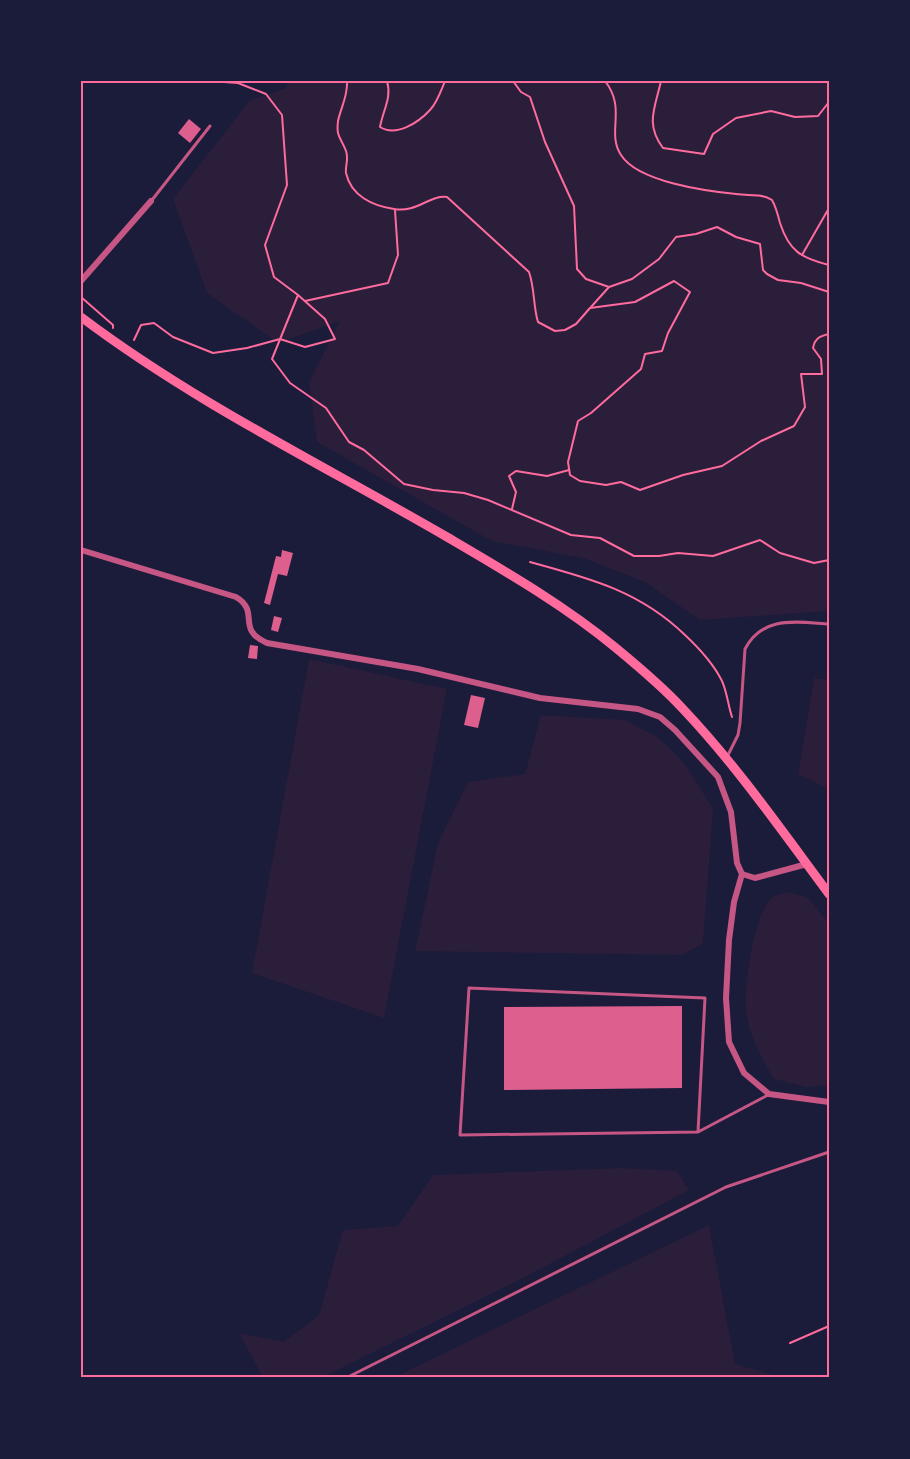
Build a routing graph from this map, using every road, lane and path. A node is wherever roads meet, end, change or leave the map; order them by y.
1 (210, 81) edge
2 (347, 81) edge
3 (387, 81) edge
4 (445, 81) edge
5 (513, 81) edge
6 (606, 81) edge
7 (662, 81) edge
8 (829, 102) edge
9 (210, 126) dead end
10 (151, 201) joint
11 (829, 208) edge
12 (395, 210) junction
13 (802, 256) junction
14 (829, 265) edge
15 (81, 281) edge
16 (609, 287) junction
17 (829, 292) edge
18 (298, 295) junction
19 (81, 297) edge
20 (305, 301) junction
21 (590, 309) junction
22 (81, 317) edge
23 (829, 334) edge
24 (280, 339) junction
25 (113, 340) junction
26 (129, 351) junction
27 (569, 470) junction
28 (512, 509) junction
29 (81, 550) edge
30 (829, 560) edge
31 (530, 562) dead end
32 (829, 624) edge
33 (738, 735) junction
34 (726, 759) junction
35 (807, 864) junction
36 (742, 874) junction
37 (829, 894) edge
38 (769, 1094) junction
39 (829, 1102) edge
40 (698, 1132) junction
41 (829, 1152) edge
42 (829, 1326) edge
43 (790, 1343) dead end
44 (346, 1378) edge

1 - 18 path
2 - 12 path
3 - 4 path
5 - 16 path
6 - 13 path
7 - 8 path
9 - 10 lane
10 - 15 street
11 - 13 path
12 - 20 path
12 - 21 path
13 - 14 path
16 - 17 path
16 - 21 path
18 - 20 path
18 - 24 path
19 - 25 path
20 - 24 path
21 - 27 path
22 - 25 main road
23 - 27 path
24 - 26 path
24 - 28 path
25 - 26 main road
26 - 34 main road
27 - 28 path
28 - 30 path
29 - 36 street
31 - 33 path
32 - 33 lane
33 - 34 lane
34 - 35 main road
35 - 36 street
35 - 37 main road
36 - 38 street
38 - 39 street
38 - 40 lane
40 - 40 lane
41 - 44 lane
42 - 43 path

